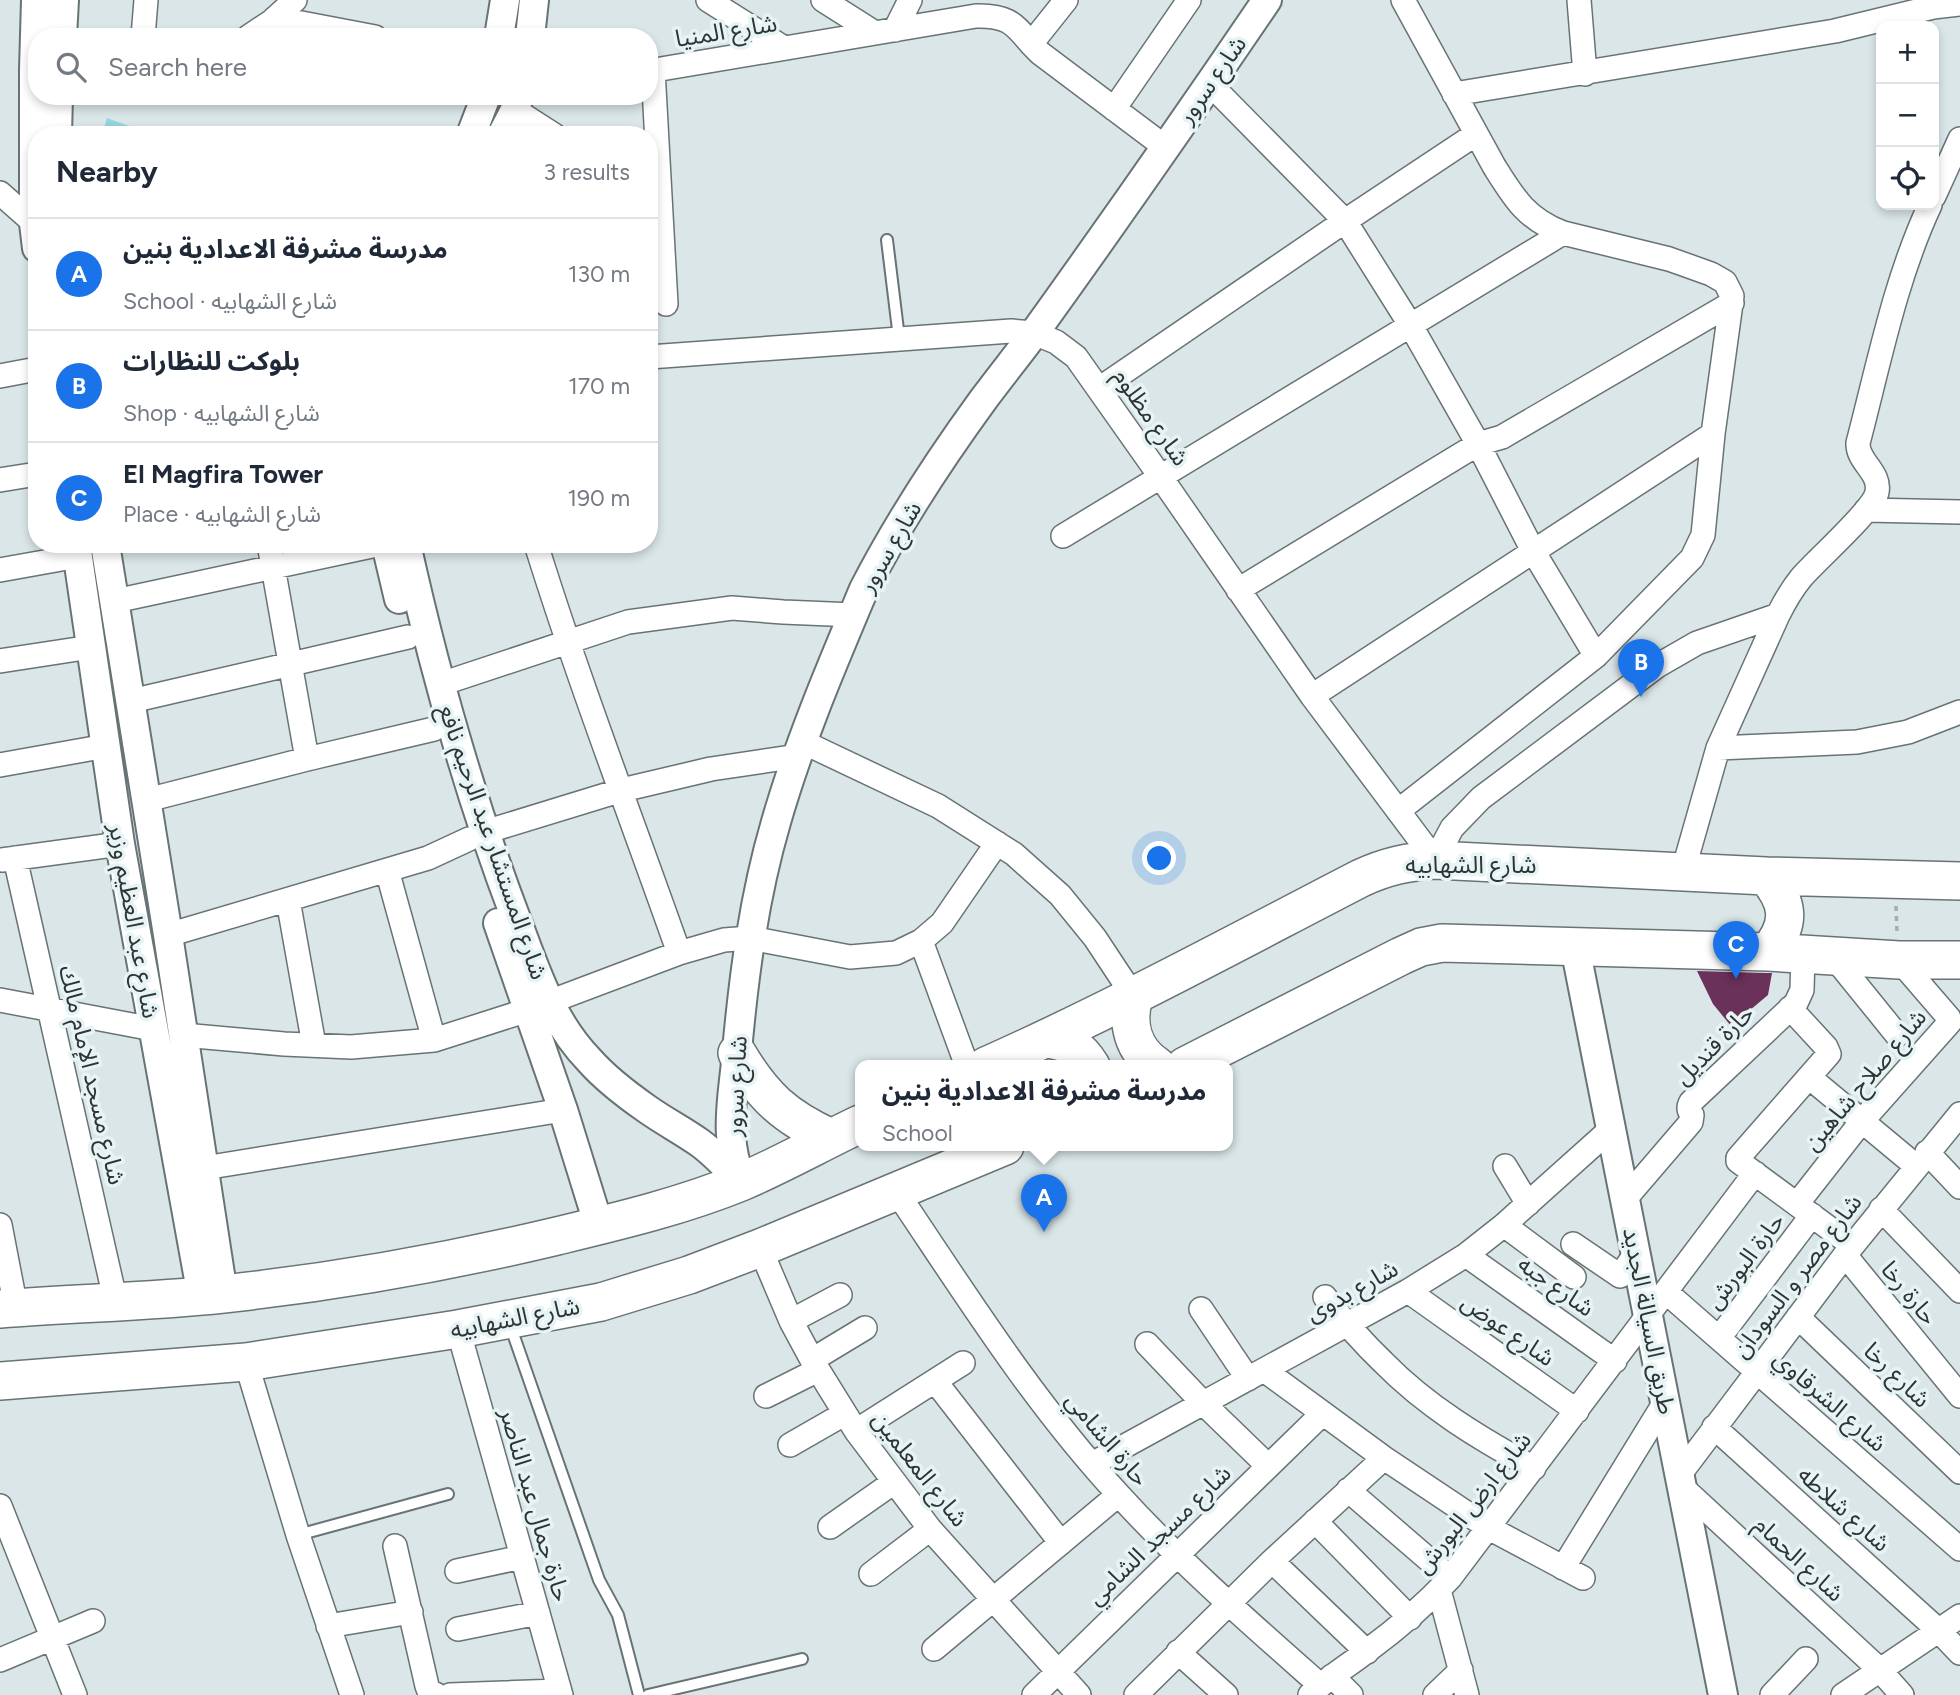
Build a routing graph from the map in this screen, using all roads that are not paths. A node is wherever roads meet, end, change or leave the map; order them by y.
1 (36, 0) edge
2 (64, 0) edge
3 (146, 0) edge
4 (295, 0) edge
5 (505, 0) edge
6 (708, 0) edge
7 (823, 0) edge
8 (910, 0) edge
9 (1066, 0) edge
10 (1189, 0) edge
11 (1267, 0) edge
12 (1403, 0) edge
13 (1579, 0) edge
14 (1960, 4) edge
15 (977, 8) edge
16 (275, 18) junction
17 (35, 28) edge
18 (62, 28) edge
19 (144, 28) edge
20 (261, 28) edge
21 (328, 28) edge
22 (500, 28) edge
23 (885, 31) junction
24 (1031, 44) junction
25 (784, 48) junction
26 (658, 69) edge
27 (1585, 74) junction
28 (1210, 84) junction
29 (1454, 94) junction
30 (34, 105) edge
31 (58, 105) edge
32 (483, 105) edge
33 (516, 105) edge
34 (519, 105) edge
35 (652, 105) edge
36 (1114, 109) junction
37 (34, 126) edge
38 (57, 126) edge
39 (474, 126) edge
40 (506, 126) edge
41 (544, 126) edge
42 (653, 126) edge
43 (1476, 134) junction
44 (1960, 139) edge
45 (1165, 147) junction
46 (1939, 185) edge
47 (0, 193) edge
48 (1928, 210) edge
49 (28, 215) edge
50 (1345, 220) junction
51 (658, 229) edge
52 (1563, 233) junction
53 (887, 240) dead end
54 (1732, 303) junction
55 (666, 304) dead end
56 (1411, 326) junction
57 (1034, 333) junction
58 (899, 338) junction
59 (658, 356) edge
60 (28, 371) edge
61 (0, 376) edge
62 (1099, 389) junction
63 (1713, 434) junction
64 (1478, 444) junction
65 (28, 475) edge
66 (1160, 476) junction
67 (0, 480) edge
68 (1866, 510) junction
69 (1960, 512) edge
70 (1063, 536) dead end
71 (1533, 551) junction
72 (65, 553) edge
73 (77, 553) edge
74 (107, 553) edge
75 (270, 553) edge
76 (344, 553) edge
77 (386, 553) edge
78 (409, 553) edge
79 (539, 553) edge
80 (273, 569) junction
81 (0, 570) edge
82 (1238, 590) junction
83 (117, 610) junction
84 (854, 615) junction
85 (1778, 615) junction
86 (408, 637) junction
87 (567, 642) junction
88 (91, 647) junction
89 (1596, 656) junction
90 (0, 662) edge
91 (290, 663) junction
92 (126, 669) junction
93 (441, 684) junction
94 (1312, 696) junction
95 (131, 701) junction
96 (1960, 712) edge
97 (434, 729) junction
98 (106, 746) junction
99 (1718, 748) junction
100 (800, 749) junction
101 (307, 759) junction
102 (0, 765) edge
103 (622, 790) junction
104 (147, 800) junction
105 (1398, 811) junction
106 (477, 836) junction
107 (120, 844) junction
108 (997, 844) junction
109 (7, 859) edge
110 (1435, 860) junction
111 (387, 870) junction
112 (1683, 871) junction
113 (1766, 876) junction
114 (1960, 881) edge
115 (288, 900) junction
116 (168, 935) junction
117 (750, 938) junction
118 (921, 940) junction
119 (1575, 947) junction
120 (679, 953) junction
121 (1802, 954) junction
122 (1899, 960) junction
123 (1960, 960) edge
124 (1134, 997) junction
125 (0, 1000) edge
126 (538, 1006) junction
127 (1790, 1008) junction
128 (50, 1009) junction
129 (153, 1029) junction
130 (183, 1035) junction
131 (1897, 1035) dead end
132 (1046, 1039) junction
133 (434, 1040) junction
134 (314, 1045) junction
135 (737, 1053) junction
136 (965, 1060) edge
137 (999, 1060) edge
138 (1086, 1060) edge
139 (1150, 1060) edge
140 (1197, 1060) edge
141 (1809, 1077) junction
142 (563, 1111) junction
143 (1960, 1114) edge
144 (1862, 1121) junction
145 (1611, 1129) junction
146 (846, 1131) edge
147 (992, 1151) edge
148 (1922, 1159) junction
149 (1505, 1166) dead end
150 (1746, 1167) junction
151 (204, 1168) junction
152 (741, 1182) junction
153 (1960, 1187) edge
154 (896, 1191) junction
155 (1625, 1199) junction
156 (1528, 1204) junction
157 (1881, 1209) junction
158 (1804, 1210) junction
159 (0, 1225) edge
160 (1504, 1225) junction
161 (599, 1226) junction
162 (1573, 1244) dead end
163 (760, 1248) junction
164 (1849, 1250) junction
165 (1636, 1253) junction
166 (1466, 1255) junction
167 (1574, 1277) dead end
168 (1408, 1291) junction
169 (1666, 1292) junction
170 (1960, 1292) edge
171 (212, 1295) junction
172 (840, 1295) dead end
173 (1325, 1297) dead end
174 (116, 1303) junction
175 (8, 1308) edge
176 (1201, 1309) dead end
177 (1648, 1316) junction
178 (1798, 1317) junction
179 (508, 1320) junction
180 (792, 1321) junction
181 (1346, 1324) junction
182 (865, 1328) dead end
183 (458, 1329) junction
184 (1719, 1338) junction
185 (1147, 1344) dead end
186 (1615, 1361) junction
187 (246, 1362) junction
188 (963, 1363) dead end
189 (815, 1365) junction
190 (1757, 1371) junction
191 (1256, 1374) junction
192 (0, 1381) edge
193 (934, 1381) junction
194 (1959, 1394) edge
195 (766, 1396) dead end
196 (1665, 1402) junction
197 (1203, 1403) junction
198 (1577, 1411) junction
199 (1322, 1414) junction
200 (850, 1422) junction
201 (1714, 1427) junction
202 (790, 1445) dead end
203 (1384, 1458) junction
204 (1092, 1464) junction
205 (1268, 1466) junction
206 (1534, 1468) junction
207 (1960, 1472) edge
208 (1681, 1480) junction
209 (894, 1482) junction
210 (1348, 1490) junction
211 (448, 1494) dead end
212 (1118, 1495) junction
213 (0, 1506) edge
214 (1315, 1521) junction
215 (830, 1527) dead end
216 (1489, 1528) junction
217 (930, 1529) junction
218 (298, 1535) junction
219 (1061, 1543) junction
220 (395, 1546) dead end
221 (1960, 1549) edge
222 (1177, 1555) junction
223 (522, 1557) junction
224 (1272, 1561) junction
225 (457, 1571) dead end
226 (871, 1574) dead end
227 (1444, 1584) junction
228 (993, 1600) junction
229 (1228, 1604) junction
230 (411, 1612) junction
231 (538, 1613) junction
232 (1960, 1616) edge
233 (1410, 1618) junction
234 (93, 1621) dead end
235 (328, 1626) junction
236 (458, 1629) dead end
237 (1938, 1630) junction
238 (53, 1638) junction
239 (934, 1649) dead end
240 (1178, 1652) junction
241 (1367, 1652) junction
242 (1960, 1653) edge
243 (802, 1659) dead end
244 (1806, 1659) dead end
245 (0, 1660) edge
246 (1879, 1669) junction
247 (1461, 1670) junction
248 (1057, 1672) junction
249 (1321, 1685) edge
250 (560, 1693) edge
251 (1137, 1694) edge
252 (75, 1695) edge
253 (352, 1695) edge
254 (437, 1695) edge
255 (450, 1695) edge
256 (639, 1695) edge
257 (648, 1695) edge
258 (1034, 1695) edge
259 (1079, 1695) edge
260 (1226, 1695) edge
261 (1351, 1695) edge
262 (1436, 1695) edge
263 (1467, 1695) edge
264 (1723, 1695) edge
265 (1772, 1695) edge
266 (1843, 1695) edge
267 (1902, 1695) edge

1 - 17 street
2 - 18 street
3 - 19 street
4 - 16 street
5 - 22 street
6 - 25 street
7 - 23 street
8 - 23 street
9 - 24 street
10 - 36 street
11 - 28 street, شارع سرور
12 - 29 street
13 - 27 street
14 - 27 street
15 - 23 street, شارع المنيا
15 - 24 street
16 - 20 street
16 - 21 street
23 - 25 street, شارع المنيا
24 - 36 street
25 - 26 street, شارع المنيا
27 - 29 street
28 - 45 street, شارع سرور
28 - 50 street
29 - 43 street
30 - 37 street
31 - 38 street
32 - 39 street
33 - 40 street
34 - 41 street
35 - 42 street
36 - 45 street
43 - 50 street
43 - 52 street
44 - 46 street
45 - 57 street, شارع سرور
47 - 49 street
48 - 68 street
50 - 56 street
50 - 62 street
51 - 55 street
52 - 54 street
52 - 56 street
53 - 58 lane
54 - 63 street
54 - 64 street
56 - 64 street
56 - 66 street
57 - 58 street, شارع مظلوم
57 - 62 street, شارع مظلوم
57 - 84 street, شارع سرور
58 - 59 street, شارع مظلوم
60 - 61 street
62 - 66 street, شارع مظلوم
63 - 71 street
63 - 89 street
64 - 71 street
64 - 82 street
65 - 67 street
66 - 70 street
66 - 82 street, شارع مظلوم
68 - 69 street
68 - 85 street
71 - 89 street
71 - 94 street
72 - 81 street
73 - 88 street, شارع عبد العظيم وزير
74 - 83 street, شارع عبد العظيم وزير
75 - 80 street
76 - 80 street
77 - 86 street, شارع المستشار عبد الرحيم نافع
78 - 93 street, شارع المستشار عبد الرحيم نافع
79 - 87 street
80 - 83 street
80 - 91 street
82 - 94 street, شارع مظلوم
83 - 88 street
83 - 92 street, شارع عبد العظيم وزير
84 - 87 street
84 - 100 street, شارع سرور
85 - 99 street
85 - 110 street
86 - 91 street
86 - 97 street, شارع المستشار عبد الرحيم نافع
87 - 93 street
87 - 103 street
88 - 90 street
88 - 92 street
88 - 98 street, شارع عبد العظيم وزير
89 - 105 street
91 - 95 street
91 - 101 street
92 - 95 street, شارع عبد العظيم وزير
93 - 106 street, شارع المستشار عبد الرحيم نافع
94 - 105 street, شارع مظلوم
95 - 104 street, شارع عبد العظيم وزير
96 - 99 street
97 - 101 street
97 - 106 street, شارع المستشار عبد الرحيم نافع
98 - 102 street
98 - 107 street, شارع عبد العظيم وزير
99 - 112 street
100 - 103 street
100 - 108 street
100 - 117 street, شارع سرور
101 - 104 street
103 - 106 street
103 - 120 street
104 - 116 street, شارع عبد العظيم وزير
105 - 110 street, شارع مظلوم
106 - 111 street
106 - 126 street, شارع المستشار عبد الرحيم نافع
107 - 109 street
107 - 129 street, شارع عبد العظيم وزير
108 - 118 street
108 - 124 street
109 - 128 street, شارع مسجد الإمام مالك
110 - 112 highway, شارع الشهابيه
110 - 124 highway, شارع الشهابيه
111 - 115 street
111 - 133 street
112 - 113 highway, شارع الشهابيه
113 - 114 highway, شارع الشهابيه
113 - 121 highway
115 - 116 street
115 - 134 street
116 - 130 street, شارع عبد العظيم وزير
117 - 118 street
117 - 120 street
117 - 135 street, شارع سرور
118 - 136 street
119 - 121 highway
119 - 140 highway
119 - 145 street, طريق السيالة الجديد
120 - 126 street
121 - 122 highway
121 - 127 street, حارة قنديل
121 - 131 street
122 - 123 highway
122 - 144 street, شارع صلاح شاهين
124 - 132 highway, شارع الشهابيه
124 - 139 highway
125 - 128 street
126 - 133 street
126 - 142 street, شارع المستشار عبد الرحيم نافع
126 - 152 street, شارع المستشار عبد الرحيم نافع
127 - 141 street, شارع ارض البورش
127 - 155 street, حارة قنديل
128 - 129 street
128 - 174 street, شارع مسجد الإمام مالك
129 - 171 street, شارع عبد العظيم وزير
130 - 134 street
130 - 151 street, شارع عبد العظيم وزير
132 - 137 highway, شارع الشهابيه
132 - 138 highway
133 - 134 street
135 - 146 highway
135 - 152 street, شارع سرور
141 - 144 street
141 - 150 street, شارع ارض البورش
142 - 151 street
142 - 161 street, شارع المستشار عبد الرحيم نافع
143 - 148 street, شارع مصر و السودان
144 - 148 street
144 - 158 street, شارع صلاح شاهين
145 - 155 street, طريق السيالة الجديد
145 - 156 street, شارع بدوى
146 - 152 highway
147 - 154 highway, شارع الشهابيه
148 - 153 street
148 - 157 street, شارع مصر و السودان
149 - 156 street
150 - 158 street, حارة رخا
150 - 169 street, شارع ارض البورش
151 - 171 street, شارع عبد العظيم وزير
152 - 161 highway
154 - 163 highway, شارع الشهابيه
154 - 204 street, حارة الشامي
155 - 165 street, طريق السيالة الجديد
156 - 160 street, شارع بدوى
157 - 164 street, شارع مصر و السودان
157 - 170 street
158 - 164 street, حارة رخا
158 - 184 street, حارة البورش
159 - 175 street
160 - 166 street, شارع بدوى
160 - 167 street
161 - 171 highway
162 - 165 street
163 - 179 highway, شارع الشهابيه
163 - 180 street, شارع المعلمين
164 - 178 street, شارع مصر و السودان
164 - 194 street, حارة رخا
165 - 177 street, طريق السيالة الجديد
166 - 168 street, شارع بدوى
166 - 186 street, شارع جبه
168 - 181 street, شارع بدوى
168 - 198 street, شارع عوض
169 - 177 street, شارع ارض البورش
169 - 184 street, شارع الشرقاوي
171 - 174 highway
172 - 180 street
173 - 181 street
174 - 175 highway
176 - 191 street
177 - 186 street, شارع ارض البورش
177 - 196 street, طريق السيالة الجديد
178 - 190 street, شارع مصر و السودان
178 - 207 street, شارع رخا
179 - 183 highway, شارع الشهابيه
179 - 256 lane
180 - 189 street, شارع المعلمين
181 - 191 street, شارع بدوى
181 - 206 street
182 - 189 street
183 - 187 highway, شارع الشهابيه
183 - 223 street, حارة جمال عبد الناصر
184 - 190 street, شارع الشرقاوي
185 - 197 street
186 - 198 street, شارع ارض البورش
187 - 192 highway, شارع الشهابيه
187 - 218 street
188 - 193 street
189 - 195 street
189 - 200 street, شارع المعلمين
190 - 201 street, شارع مصر و السودان
190 - 221 street, شارع الشرقاوي
191 - 197 street, شارع بدوى
191 - 199 street
193 - 200 street
193 - 219 street
196 - 208 street, طريق السيالة الجديد
196 - 216 street
197 - 204 street, شارع بدوى
197 - 205 street
198 - 206 street, شارع ارض البورش
199 - 203 street
199 - 205 street, شارع مسجد الشامي
200 - 202 street
200 - 209 street, شارع المعلمين
201 - 208 street, شارع مصر و السودان
201 - 237 street, شارع شلاطه
203 - 210 street
203 - 216 street
204 - 212 street, حارة الشامي
205 - 222 street, شارع مسجد الشامي
206 - 216 street, شارع ارض البورش
208 - 246 street, شارع الحمام
208 - 264 street, طريق السيالة الجديد
209 - 215 street
209 - 217 street, شارع المعلمين
210 - 214 street
210 - 227 street
211 - 218 lane
212 - 219 street
212 - 222 street, حارة الشامي
213 - 238 street
214 - 224 street
214 - 233 street
216 - 227 street, شارع ارض البورش
217 - 226 street
217 - 228 street, شارع المعلمين
218 - 235 street
219 - 228 street
220 - 230 street
222 - 229 street, حارة الشامي
222 - 248 street, شارع مسجد الشامي
223 - 225 street
223 - 231 street, حارة جمال عبد الناصر
224 - 229 street
224 - 241 street
227 - 233 street, شارع ارض البورش
227 - 247 street
228 - 239 street
228 - 248 street, شارع المعلمين
229 - 240 street
229 - 249 street, حارة الشامي
230 - 235 street
230 - 254 street
231 - 236 street
231 - 250 street, حارة جمال عبد الناصر
232 - 237 street
233 - 241 street, شارع ارض البورش
234 - 238 street
235 - 253 street
237 - 242 street, شارع شلاطه
237 - 246 street
238 - 245 street
238 - 252 street
240 - 251 street
240 - 260 street
241 - 249 street, شارع ارض البورش
243 - 257 lane
244 - 265 street
246 - 266 street
246 - 267 street, شارع الحمام
247 - 262 street
247 - 263 street
248 - 258 street, شارع مسجد الشامي
248 - 259 street, شارع المعلمين
249 - 261 street, حارة الشامي
250 - 255 street

